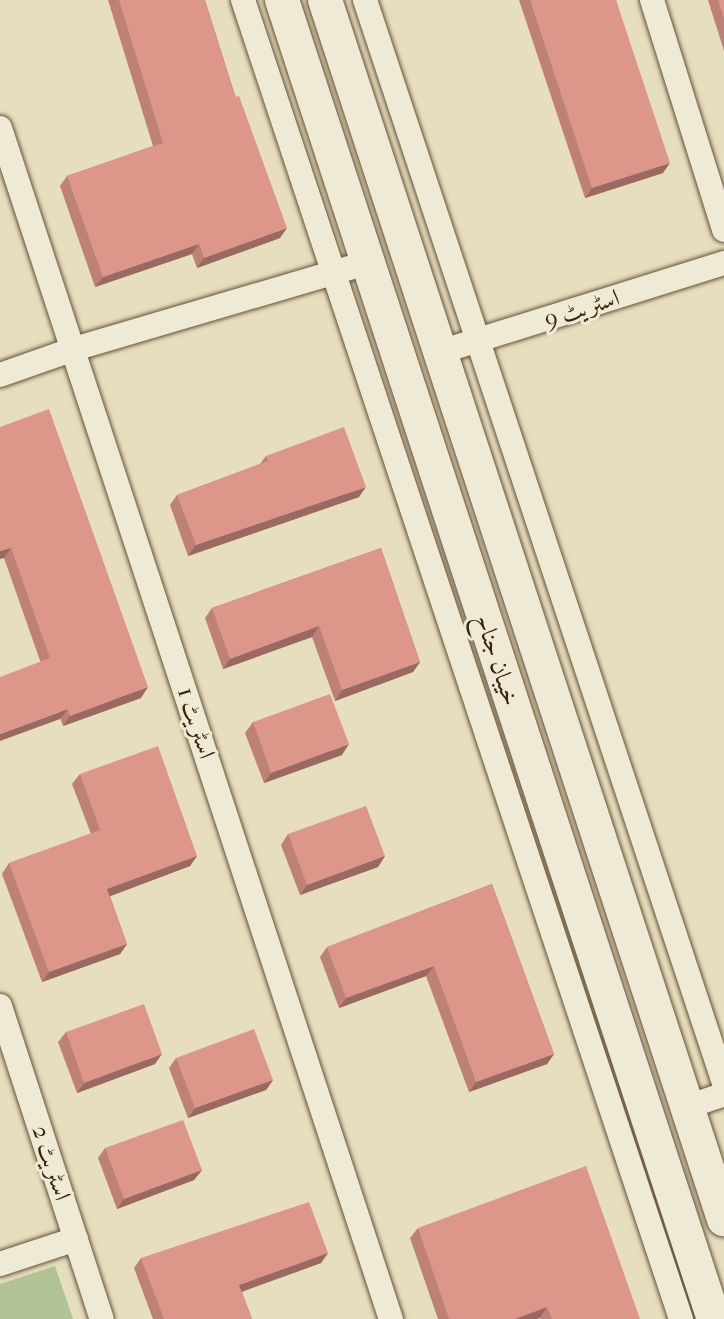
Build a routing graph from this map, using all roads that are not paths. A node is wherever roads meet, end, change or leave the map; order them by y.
1 (243, 0) edge
2 (282, 0) edge
3 (325, 0) edge
4 (365, 0) edge
5 (652, 0) edge
6 (0, 128) edge
7 (724, 230) edge
8 (367, 263) junction
9 (724, 263) edge
10 (332, 271) junction
11 (479, 342) junction
12 (74, 349) junction
13 (440, 352) junction
14 (0, 375) edge
15 (0, 1006) edge
16 (724, 1083) edge
17 (724, 1094) edge
18 (687, 1107) junction
19 (724, 1219) edge
20 (76, 1239) junction
21 (0, 1264) edge
22 (102, 1319) edge
23 (391, 1319) edge
24 (681, 1319) edge
25 (714, 1319) edge

1 - 10 street
2 - 8 main road, خیبان جناح
3 - 13 main road, خیبان جناح
4 - 11 street
5 - 7 street
6 - 12 street, اسٹریٹ 1
8 - 10 street
8 - 25 main road, خیبان جناح
9 - 11 street, اسٹریٹ 9
10 - 12 street
10 - 24 street
11 - 13 street, اسٹریٹ 9
11 - 16 street
12 - 14 street
12 - 23 street, اسٹریٹ 1
13 - 18 main road, خیبان جناح
15 - 20 street, اسٹریٹ 2
17 - 18 street
18 - 19 main road, خیبان جناح
20 - 21 street
20 - 22 street, اسٹریٹ 2

